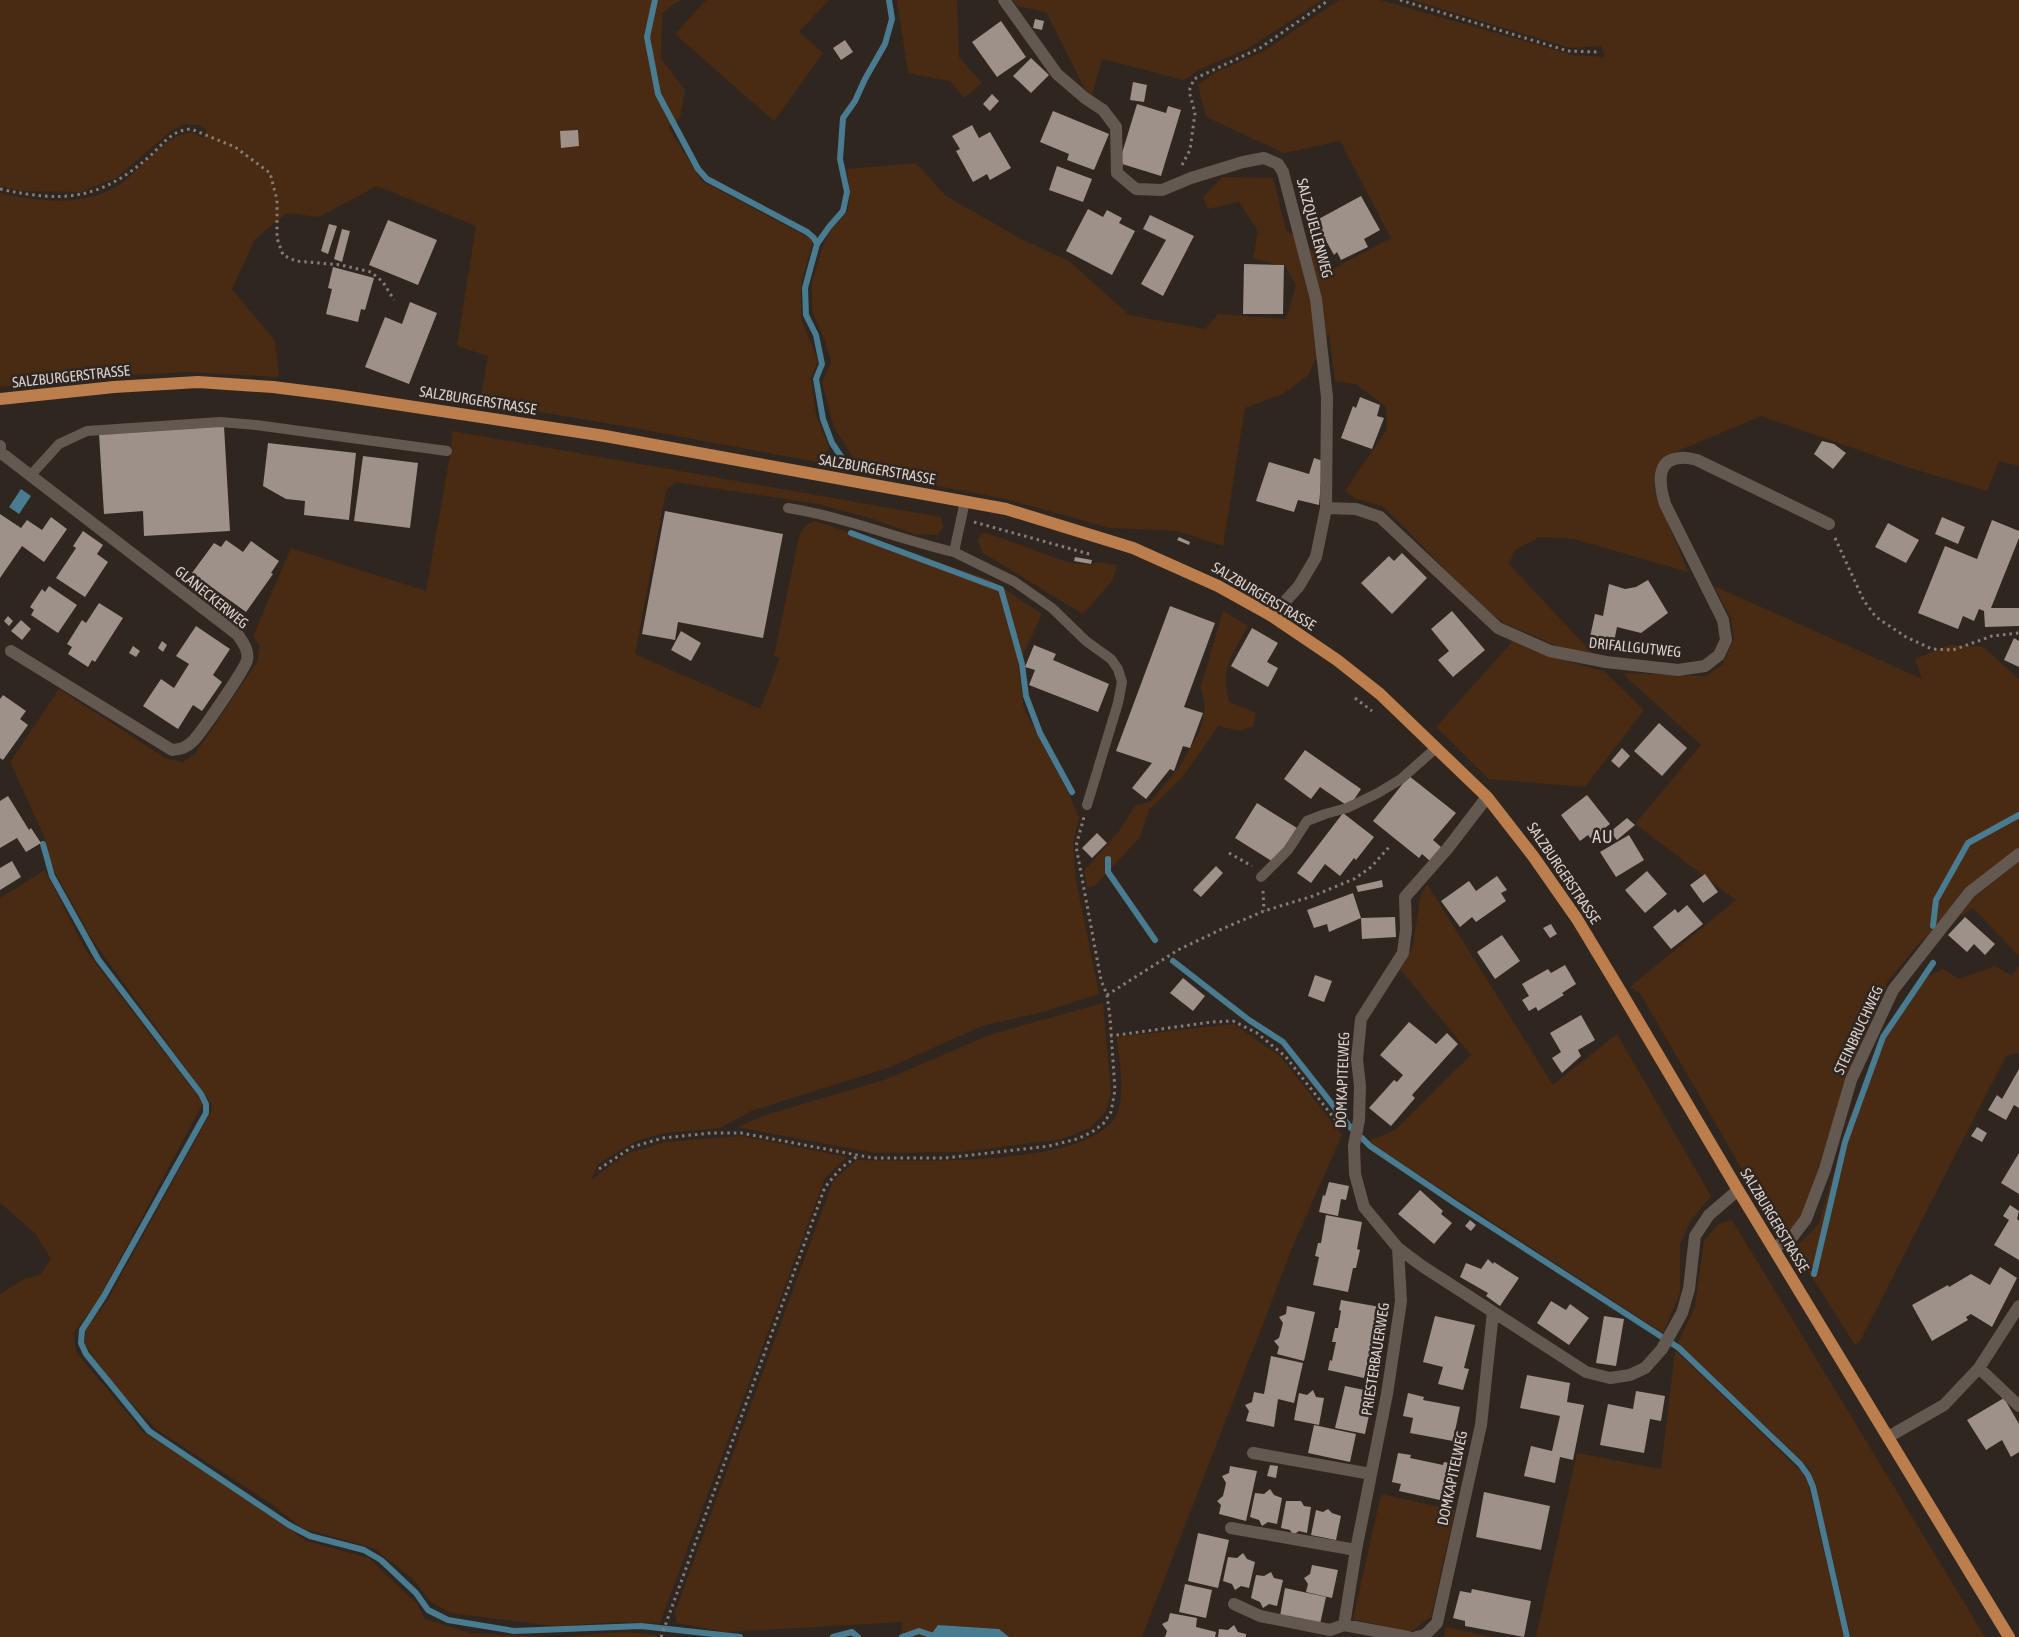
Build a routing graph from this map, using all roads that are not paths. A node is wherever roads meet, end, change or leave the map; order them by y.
1 (1004, 0) edge
2 (0, 399) edge
3 (0, 446) edge
4 (447, 450) dead end
5 (30, 476) junction
6 (964, 502) junction
7 (788, 508) dead end
8 (1326, 508) junction
9 (1829, 524) road end
10 (954, 552) junction
11 (1272, 616) junction
12 (10, 651) dead end
13 (1436, 748) junction
14 (1487, 797) junction
15 (1087, 805) road end
16 (2019, 854) edge
17 (1261, 877) dead end
18 (1738, 1190) junction
19 (1777, 1247) junction
20 (1398, 1248) junction
21 (2019, 1306) edge
22 (1493, 1312) junction
23 (1979, 1368) junction
24 (2019, 1406) edge
25 (1891, 1435) junction
26 (1253, 1453) dead end
27 (1371, 1474) junction
28 (1231, 1528) dead end
29 (1356, 1550) junction
30 (1234, 1604) dead end
31 (1344, 1625) junction
32 (1408, 1637) edge
33 (1416, 1637) edge
34 (2009, 1637) edge

1 - 8 street, SALZQUELLENWEG
2 - 6 main road, SALZBURGERSTRASSE
3 - 5 street, GLANECKERWEG
4 - 5 lane
5 - 12 street, GLANECKERWEG
6 - 10 lane
6 - 11 main road, SALZBURGERSTRASSE
7 - 10 lane
8 - 9 street, DRIFALLGUTWEG
8 - 11 street, SALZQUELLENWEG
10 - 15 lane
11 - 13 main road, SALZBURGERSTRASSE
13 - 14 main road, SALZBURGERSTRASSE
13 - 17 lane
14 - 18 main road, SALZBURGERSTRASSE
14 - 20 street, DOMKAPITELWEG
16 - 19 street, STEINBRUCHWEG
18 - 19 main road, SALZBURGERSTRASSE
18 - 22 street, DOMKAPITELWEG
19 - 25 main road, SALZBURGERSTRASSE
20 - 22 street, DOMKAPITELWEG
20 - 27 street, PRIESTERBAUERWEG
21 - 23 street
22 - 33 street, DOMKAPITELWEG
23 - 24 street
23 - 25 street
25 - 34 main road, SALZBURGERSTRASSE
26 - 27 street
27 - 29 street, PRIESTERBAUERWEG
28 - 29 street
29 - 31 street, PRIESTERBAUERWEG
30 - 31 street
31 - 32 street

